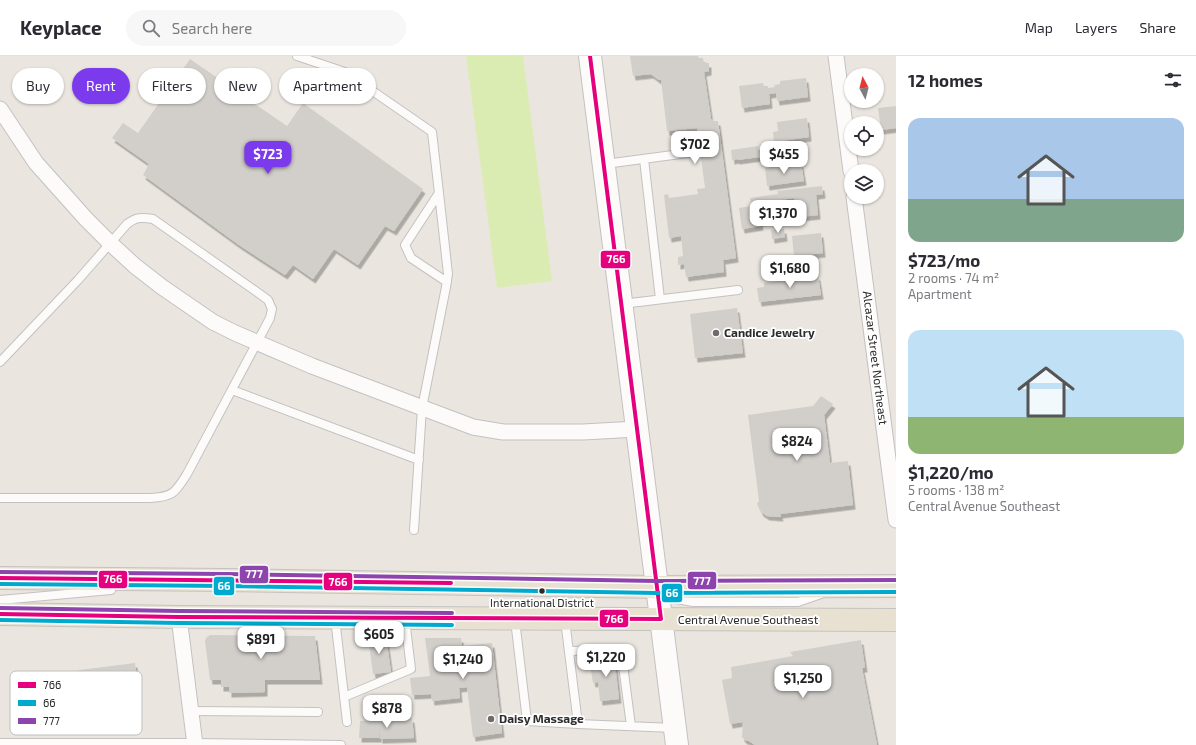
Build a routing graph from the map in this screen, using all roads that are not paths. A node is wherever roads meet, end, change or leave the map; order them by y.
1 (297, 56) edge
2 (590, 56) edge
3 (836, 56) edge
4 (0, 109) edge
5 (688, 153) dead end
6 (644, 159) junction
7 (604, 164) junction
8 (850, 164) edge
9 (440, 193) junction
10 (855, 204) edge
11 (110, 243) junction
12 (447, 282) junction
13 (738, 290) dead end
14 (660, 299) junction
15 (621, 304) junction
16 (257, 343) junction
17 (0, 362) edge
18 (232, 390) junction
19 (422, 408) junction
20 (637, 429) junction
21 (419, 460) junction
22 (893, 478) edge
23 (0, 498) edge
24 (896, 520) edge
25 (414, 530) dead end
26 (0, 578) edge
27 (896, 586) edge
28 (658, 591) junction
29 (0, 600) edge
30 (0, 614) edge
31 (179, 617) junction
32 (335, 618) junction
33 (405, 618) junction
34 (515, 619) junction
35 (565, 619) junction
36 (661, 619) junction
37 (896, 621) edge
38 (569, 651) junction
39 (344, 697) junction
40 (191, 711) junction
41 (318, 712) dead end
42 (347, 722) dead end
43 (578, 724) junction
44 (631, 726) junction
45 (676, 737) edge
46 (0, 743) edge
47 (195, 744) edge
48 (341, 745) edge

1 - 9 lane
2 - 7 main road
3 - 8 street
4 - 11 street
5 - 6 lane
6 - 7 lane
6 - 14 lane
7 - 15 main road
9 - 12 lane
9 - 12 lane
10 - 22 street, Alcazar Street Northeast
11 - 16 street
11 - 16 lane
11 - 17 lane
12 - 19 lane
13 - 14 lane
14 - 15 lane
15 - 20 main road
16 - 18 lane
16 - 19 street
18 - 21 lane
18 - 23 lane
19 - 20 street
19 - 21 lane
20 - 28 main road
21 - 25 lane
22 - 24 street, Alcazar Street Northeast
26 - 28 main road
27 - 28 main road
28 - 29 lane
28 - 36 main road
30 - 31 main road, Central Avenue Southeast
31 - 32 main road, Central Avenue Southeast
31 - 40 street
32 - 33 main road, Central Avenue Southeast
32 - 39 lane
33 - 34 main road, Central Avenue Southeast
33 - 39 lane
34 - 35 main road, Central Avenue Southeast
34 - 43 lane
35 - 36 main road, Central Avenue Southeast
35 - 38 lane
36 - 37 main road, Central Avenue Southeast
36 - 45 main road
38 - 43 lane
38 - 44 lane
39 - 42 lane
40 - 41 lane
40 - 47 street
43 - 44 lane
44 - 45 lane
46 - 47 lane
47 - 48 lane

